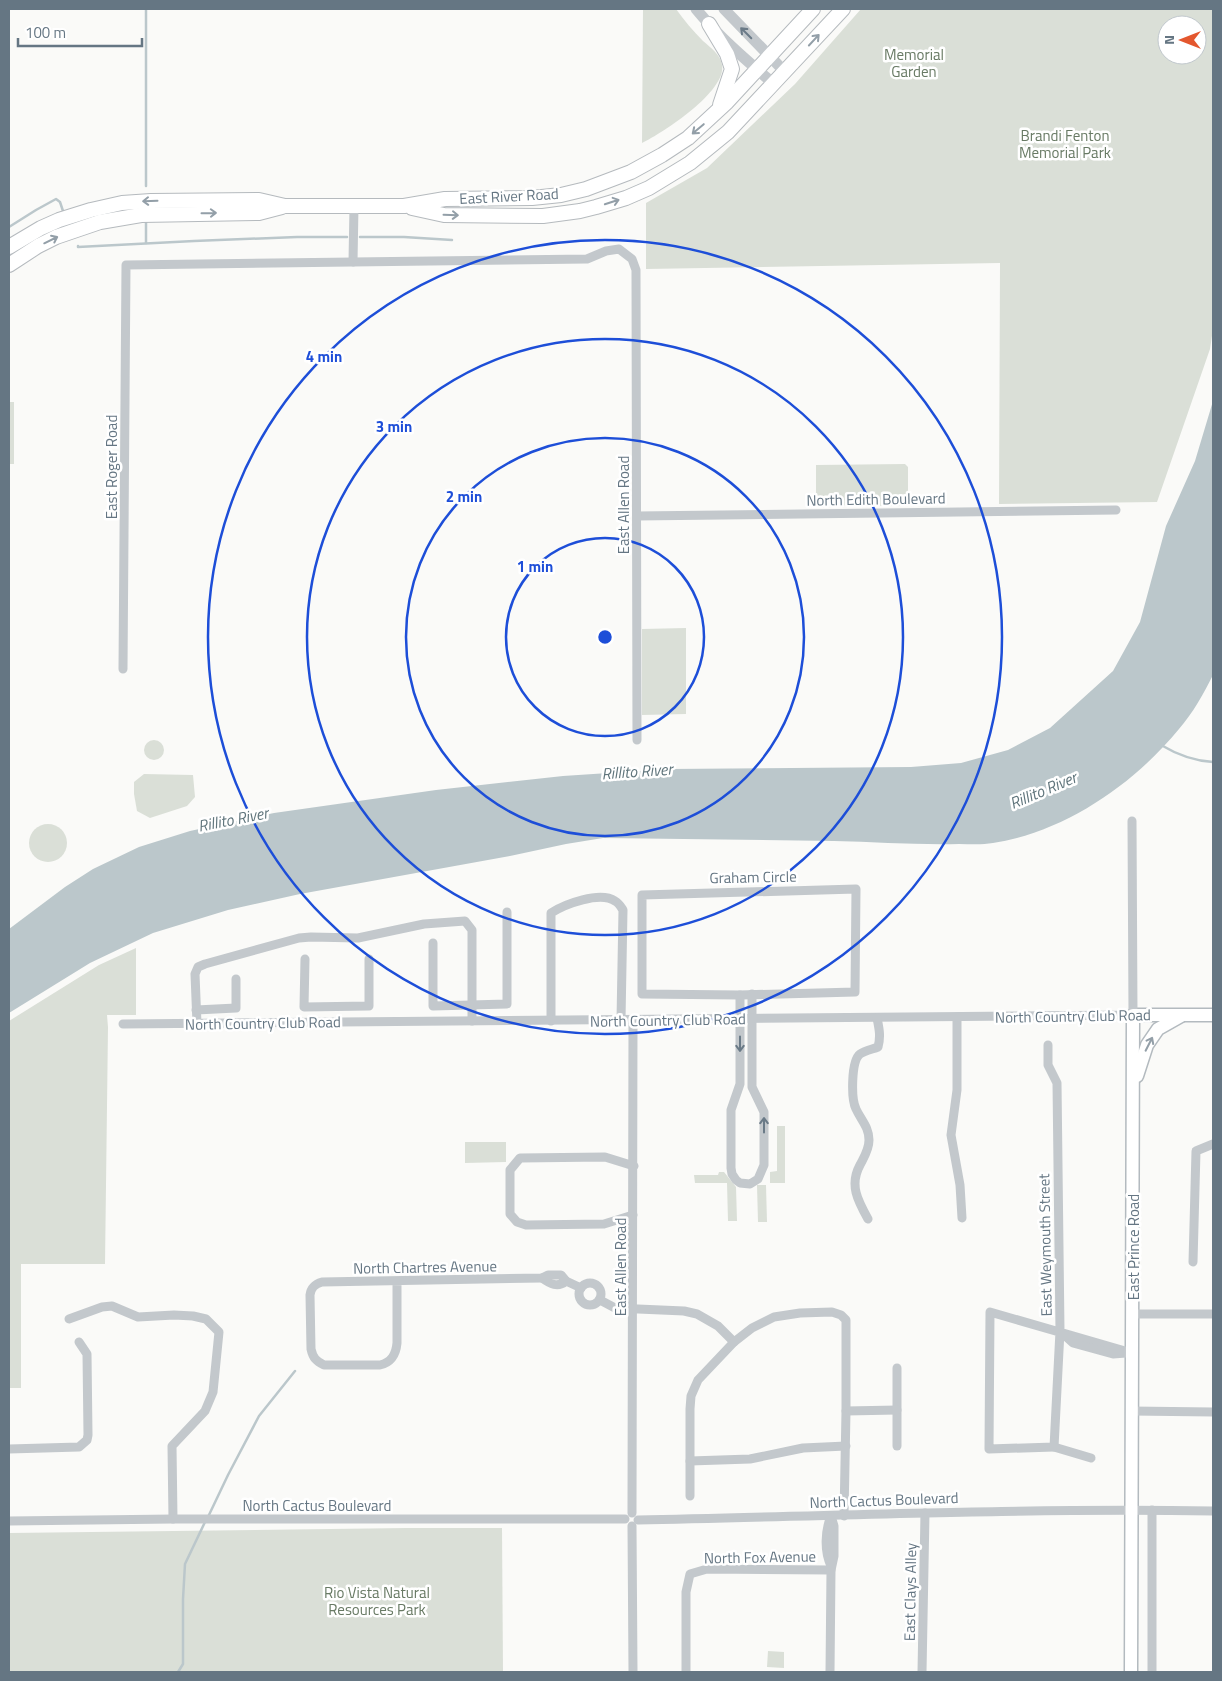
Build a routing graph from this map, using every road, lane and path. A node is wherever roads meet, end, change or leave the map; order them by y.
1 (696, 9) edge
2 (724, 9) edge
3 (813, 9) edge
4 (843, 9) edge
5 (709, 24) junction
6 (769, 56) junction
7 (757, 69) junction
8 (785, 72) junction
9 (774, 84) junction
10 (719, 110) junction
11 (285, 206) junction
12 (354, 206) junction
13 (404, 206) junction
14 (9, 247) edge
15 (353, 262) junction
16 (9, 265) edge
17 (1116, 510) dead end
18 (637, 516) junction
19 (123, 669) dead end
20 (637, 740) dead end
21 (1132, 821) dead end
22 (507, 912) dead end
23 (433, 943) dead end
24 (304, 959) dead end
25 (369, 959) dead end
26 (236, 979) dead end
27 (752, 994) junction
28 (740, 995) junction
29 (472, 1005) junction
30 (334, 1007) junction
31 (196, 1010) junction
32 (1133, 1015) junction
33 (1183, 1015) junction
34 (1213, 1015) edge
35 (957, 1017) junction
36 (877, 1018) junction
37 (740, 1019) junction
38 (752, 1019) junction
39 (622, 1020) junction
40 (633, 1020) junction
41 (472, 1021) junction
42 (551, 1021) junction
43 (333, 1023) junction
44 (123, 1024) dead end
45 (197, 1024) junction
46 (1048, 1045) dead end
47 (1134, 1088) junction
48 (1213, 1144) edge
49 (634, 1166) junction
50 (633, 1215) junction
51 (962, 1218) dead end
52 (868, 1219) dead end
53 (1193, 1262) dead end
54 (397, 1281) junction
55 (581, 1288) junction
56 (600, 1300) junction
57 (633, 1308) junction
58 (1132, 1314) junction
59 (1213, 1314) edge
60 (69, 1319) dead end
61 (1060, 1332) junction
62 (79, 1342) dead end
63 (734, 1342) junction
64 (1132, 1353) junction
65 (897, 1368) dead end
66 (897, 1410) junction
67 (846, 1411) junction
68 (1132, 1411) junction
69 (1213, 1412) edge
70 (846, 1446) junction
71 (897, 1446) dead end
72 (1054, 1447) junction
73 (9, 1449) edge
74 (1091, 1458) dead end
75 (690, 1461) junction
76 (690, 1496) dead end
77 (1131, 1510) junction
78 (1152, 1510) junction
79 (1213, 1511) edge
80 (925, 1513) junction
81 (831, 1516) junction
82 (844, 1516) junction
83 (173, 1519) junction
84 (632, 1520) junction
85 (9, 1522) edge
86 (831, 1568) junction
87 (633, 1672) edge
88 (686, 1672) edge
89 (830, 1672) edge
90 (922, 1672) edge
91 (1131, 1672) edge
92 (1152, 1672) edge

1 - 5 street
6 -> 2 street
3 - 6 main road, East River Road
8 -> 4 main road, East River Road
5 - 7 street
5 - 10 main road
6 - 7 main road, East River Road
6 - 8 street
7 - 9 street
7 - 10 main road, East River Road
8 - 9 main road, East River Road
13 -> 9 main road, East River Road
10 -> 13 main road, East River Road
11 - 12 main road, East River Road
11 -> 14 main road, East River Road
16 -> 11 main road, East River Road
12 - 13 main road, East River Road
12 - 15 street
15 - 18 street, East Allen Road
15 - 19 street, East Roger Road
17 - 18 street, North Edith Boulevard
18 - 20 street, East Allen Road
21 - 32 street, East Prince Road
22 - 29 street
23 - 29 street
24 - 30 street
25 - 30 street
26 - 31 street
27 - 28 street, Graham Circle
27 - 28 street, Graham Circle
27 - 38 street
28 - 37 street
29 - 31 street
29 - 41 street
30 - 43 street
31 - 45 street
32 - 33 main road, North Country Club Road
32 - 35 street, North Country Club Road
32 - 47 main road, East Prince Road
33 - 34 main road, North Country Club Road
47 -> 33 main road
35 - 36 street, North Country Club Road
35 - 51 street
36 - 38 street, North Country Club Road
36 - 52 street
37 - 38 street, North Country Club Road
37 -> 38 street
37 - 40 street, North Country Club Road
39 - 40 street, North Country Club Road
39 - 42 street, North Country Club Road
39 - 42 street
40 - 49 street, East Allen Road
41 - 42 street, North Country Club Road
41 - 43 street, North Country Club Road
43 - 45 street, North Country Club Road
44 - 45 street, North Country Club Road
46 - 61 street, East Weymouth Street
47 - 58 main road, East Prince Road
48 - 53 street
49 - 50 street, East Allen Road
49 - 50 street
50 - 57 street, East Allen Road
54 - 54 street, North Chartres Avenue
54 - 55 street, North Chartres Avenue
55 - 56 street, North Chartres Avenue
55 - 56 street
56 - 57 street
57 - 63 street
57 - 84 street, East Allen Road
58 - 59 street
58 - 64 main road, East Prince Road
60 - 83 street
61 - 64 street
61 - 72 street, East Weymouth Street
61 - 72 street
62 - 73 street
63 - 67 street
63 - 75 street
64 - 68 main road, East Prince Road
65 - 66 street
66 - 67 street
66 - 71 street
67 - 70 street
68 - 69 street
68 - 77 main road, East Prince Road
70 - 75 street
70 - 82 street
72 - 74 street
75 - 76 street
77 - 78 street, North Cactus Boulevard
77 - 80 street, North Cactus Boulevard
77 - 91 main road, East Prince Road
78 - 79 street, North Cactus Boulevard
78 - 92 street
80 - 82 street, North Cactus Boulevard
80 - 90 street, East Clays Alley
81 - 82 street, North Cactus Boulevard
81 - 84 street, North Cactus Boulevard
81 - 86 street
83 - 84 street, North Cactus Boulevard
83 - 85 street, North Cactus Boulevard
84 - 87 street, East Allen Road
86 - 88 street, North Fox Avenue
86 - 89 street

